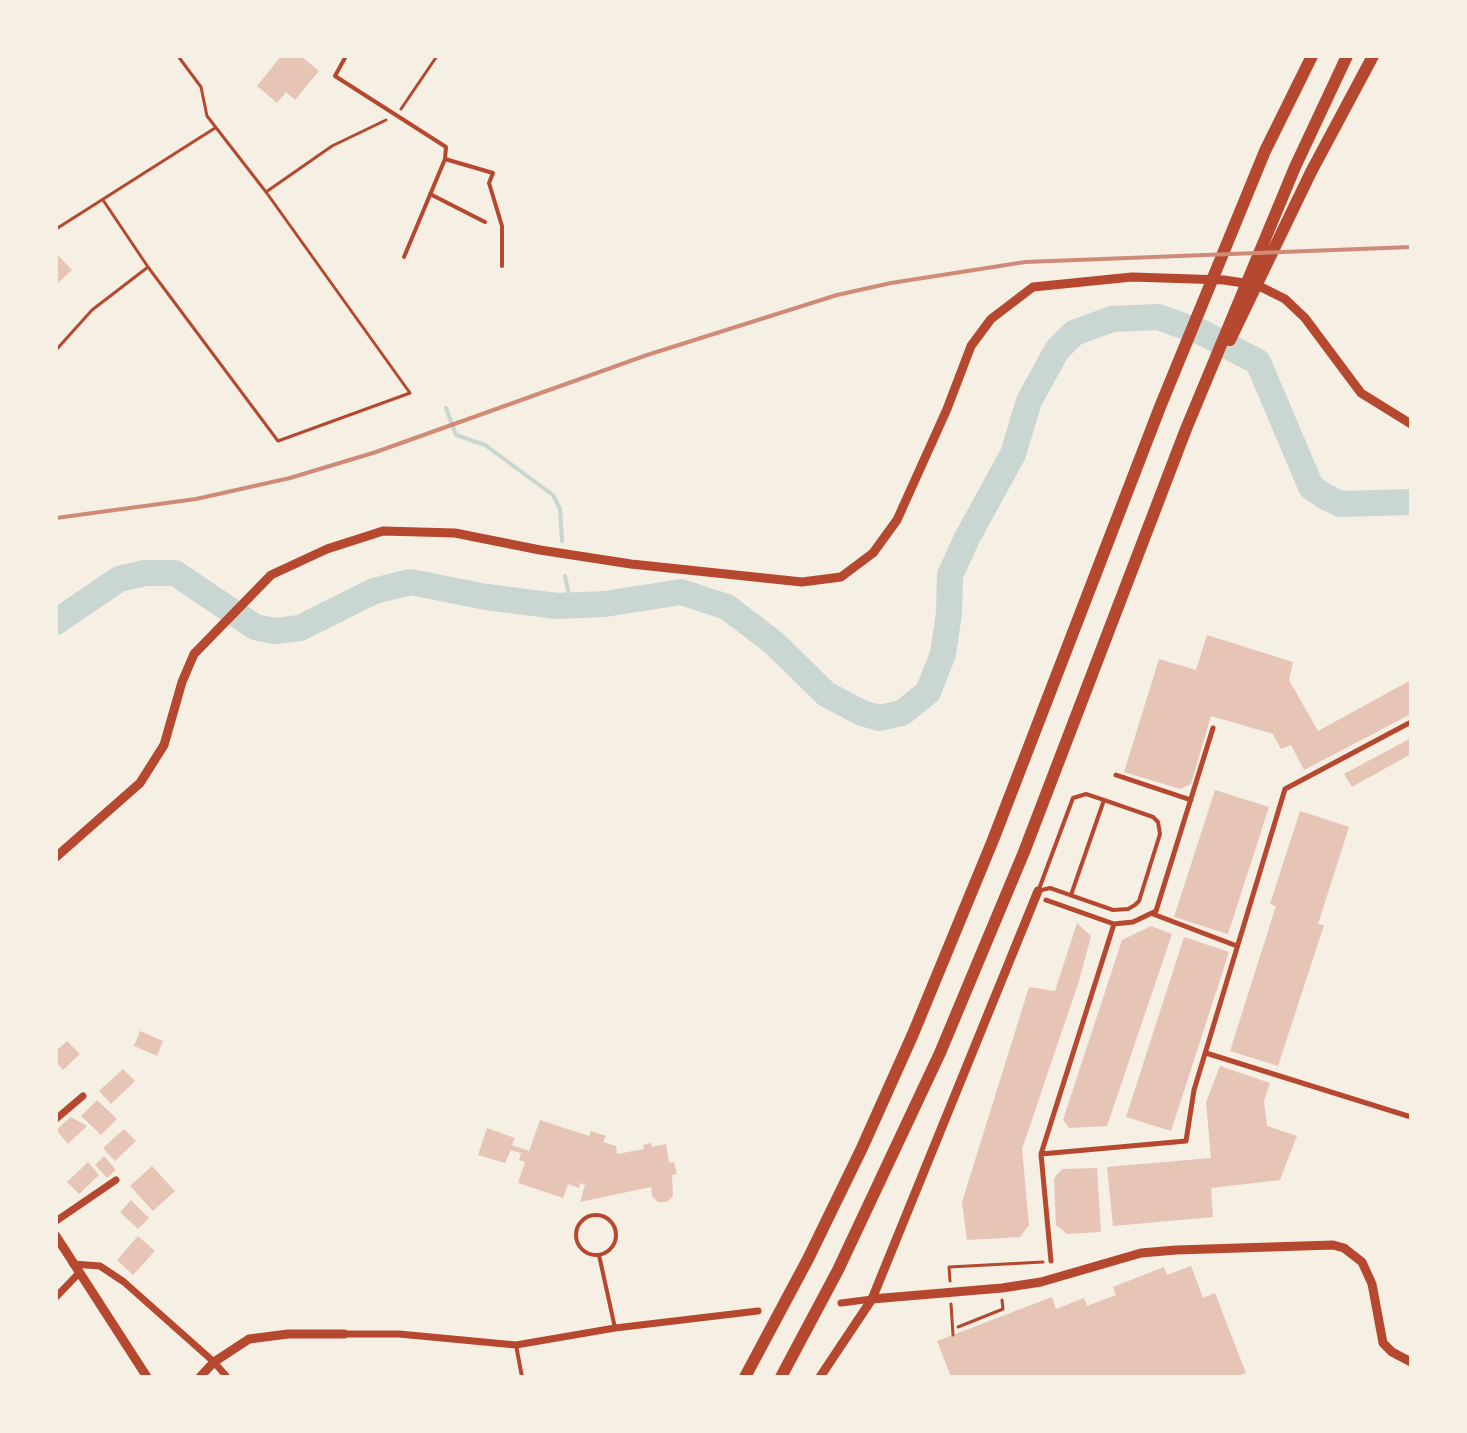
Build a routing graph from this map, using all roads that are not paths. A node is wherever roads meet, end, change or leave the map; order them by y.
1 (346, 56) edge
2 (1309, 56) edge
3 (1347, 56) edge
4 (1373, 56) edge
5 (445, 159) junction
6 (430, 194) junction
7 (485, 222) dead end
8 (404, 257) dead end
9 (502, 266) dead end
10 (1411, 424) edge
11 (1186, 429) junction
12 (1411, 722) edge
13 (1213, 728) dead end
14 (1116, 775) dead end
15 (1104, 800) junction
16 (1191, 800) junction
17 (56, 857) edge
18 (1038, 891) junction
19 (1071, 895) junction
20 (1046, 900) dead end
21 (1152, 913) junction
22 (1114, 924) junction
23 (1238, 946) junction
24 (1206, 1053) junction
25 (83, 1096) dead end
26 (1411, 1117) edge
27 (56, 1119) edge
28 (1041, 1154) junction
29 (116, 1180) dead end
30 (56, 1221) edge
31 (56, 1236) edge
32 (599, 1255) junction
33 (1051, 1261) dead end
34 (76, 1269) junction
35 (56, 1297) edge
36 (872, 1299) junction
37 (841, 1303) dead end
38 (758, 1311) dead end
39 (615, 1328) junction
40 (344, 1334) joint
41 (516, 1345) junction
42 (1411, 1359) edge
43 (214, 1362) junction
44 (144, 1373) edge
45 (134, 1377) edge
46 (200, 1377) edge
47 (227, 1377) edge
48 (522, 1377) edge
49 (745, 1377) edge
50 (781, 1377) edge
51 (820, 1377) edge

1 - 5 lane
2 - 49 highway
3 - 11 highway
4 - 11 highway
5 - 6 lane
5 - 9 lane
6 - 7 lane
6 - 8 lane
10 - 17 street
11 - 50 highway
12 - 23 street
13 - 16 street
14 - 16 street
15 - 18 lane
15 - 19 lane
15 - 19 lane
16 - 21 street
18 - 19 lane
18 - 36 street
20 - 22 street
21 - 22 street
21 - 23 street
22 - 28 street
23 - 24 street
24 - 26 street
24 - 28 street
25 - 27 street
28 - 33 street
29 - 30 street
31 - 34 street
32 - 32 lane
32 - 39 lane
34 - 35 street
34 - 43 street
34 - 44 street
36 - 37 street
36 - 42 street
36 - 51 street
38 - 39 street
39 - 41 street
40 - 41 street
40 - 43 street
41 - 48 lane
43 - 46 street
43 - 47 street
44 - 45 street

